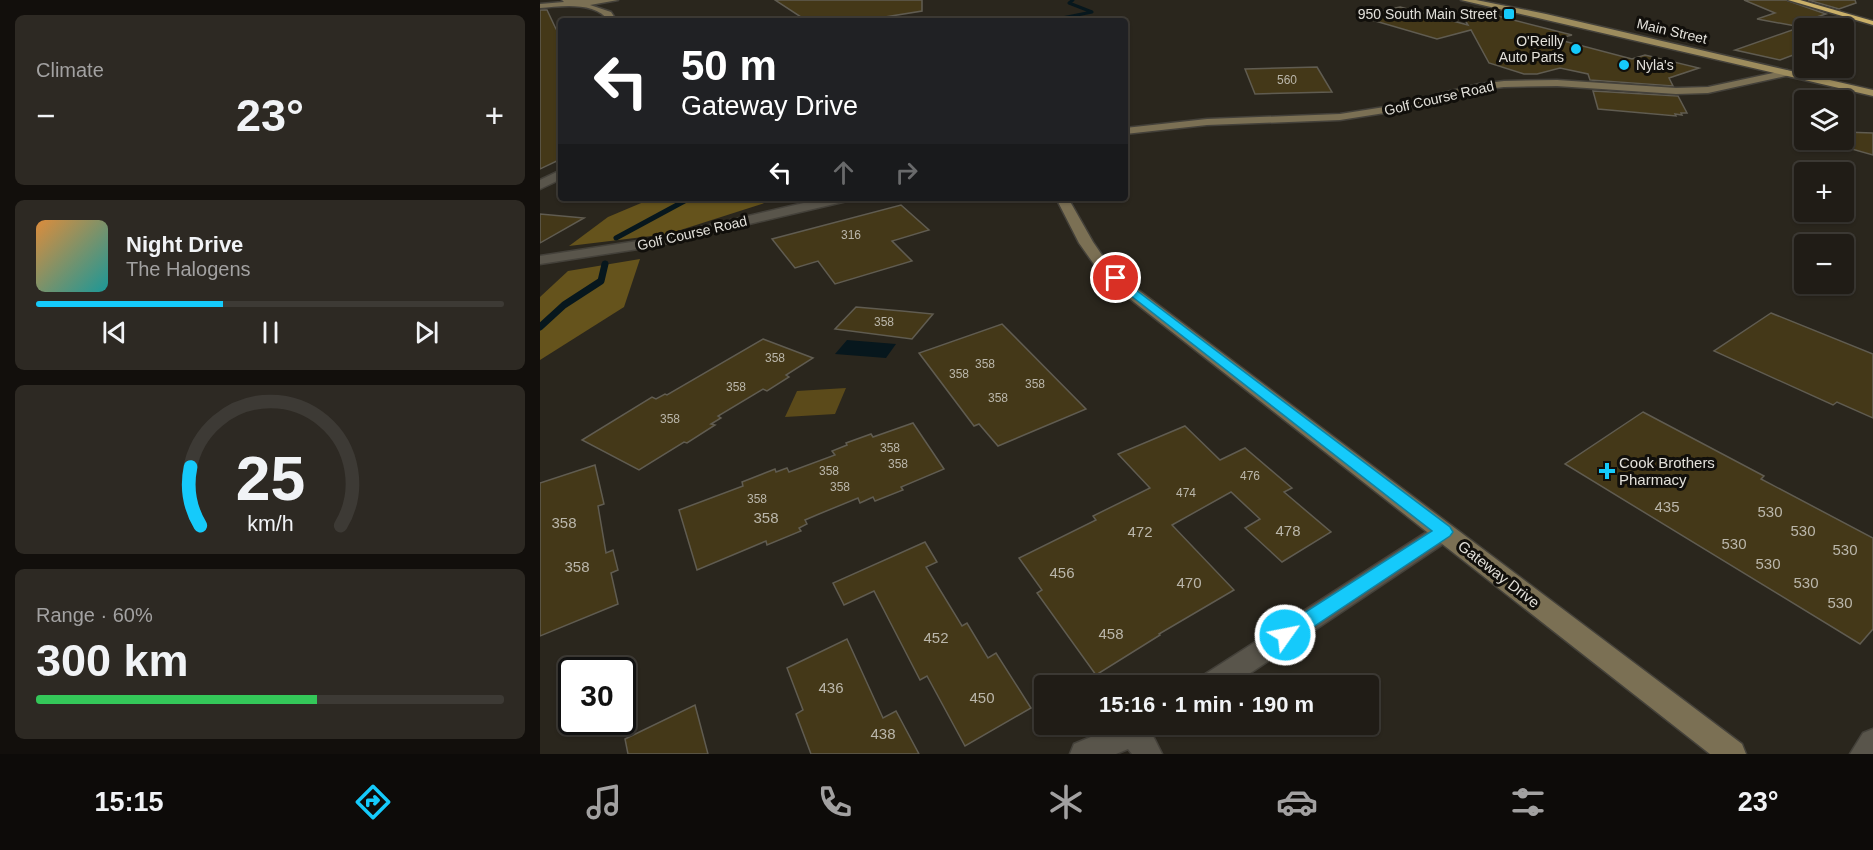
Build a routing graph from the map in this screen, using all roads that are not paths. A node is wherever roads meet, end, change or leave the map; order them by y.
1 (554, 0) edge
2 (614, 0) edge
3 (1465, 0) edge
4 (1792, 0) edge
5 (573, 2) edge
6 (540, 4) edge
7 (1810, 6) junction
8 (610, 18) edge
9 (1873, 23) edge
10 (1873, 31) edge
11 (1787, 73) junction
12 (1873, 93) edge
13 (1128, 131) edge
14 (558, 175) edge
15 (540, 184) edge
16 (829, 201) edge
17 (1064, 201) edge
18 (540, 260) edge
19 (1444, 532) junction
20 (1225, 675) edge
21 (1143, 737) edge
22 (1873, 742) edge
23 (1084, 754) edge
24 (1732, 754) edge
25 (1864, 754) edge

1 - 6 street
2 - 5 street
2 - 8 street
3 - 11 main road, Main Street
4 - 7 highway
5 - 6 street
5 - 8 street
7 - 9 highway
7 - 10 highway
11 - 12 main road, Main Street
11 - 13 street, Golf Course Road
14 - 15 street
16 - 18 street, Golf Course Road
17 - 19 street, Gateway Drive
19 - 20 street
19 - 24 street, Gateway Drive
21 - 23 street
22 - 25 street

